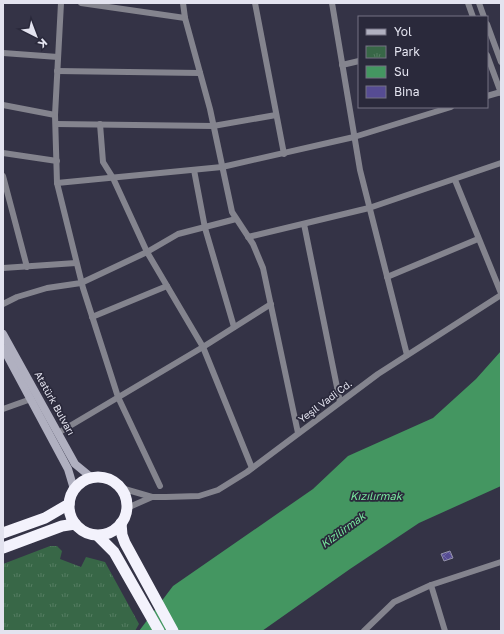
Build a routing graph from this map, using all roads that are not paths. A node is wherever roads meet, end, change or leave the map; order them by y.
1 (61, 3) edge
2 (81, 3) edge
3 (183, 3) edge
4 (255, 3) edge
5 (332, 3) edge
6 (468, 3) edge
7 (479, 3) edge
8 (473, 16) edge
9 (484, 16) edge
10 (185, 18) junction
11 (488, 27) edge
12 (3, 53) edge
13 (58, 57) junction
14 (488, 57) edge
15 (358, 61) edge
16 (501, 62) edge
17 (342, 65) junction
18 (58, 71) junction
19 (200, 73) junction
20 (501, 92) edge
21 (488, 96) edge
22 (3, 105) edge
23 (448, 108) edge
24 (55, 115) junction
25 (276, 115) junction
26 (56, 124) junction
27 (100, 124) junction
28 (213, 126) junction
29 (354, 137) junction
30 (3, 153) edge
31 (284, 154) junction
32 (57, 161) junction
33 (501, 163) edge
34 (222, 167) junction
35 (194, 170) junction
36 (3, 176) edge
37 (113, 178) junction
38 (455, 180) junction
39 (57, 183) junction
40 (369, 208) junction
41 (236, 219) junction
42 (304, 224) junction
43 (205, 228) junction
44 (248, 237) junction
45 (478, 239) junction
46 (146, 252) junction
47 (76, 263) junction
48 (27, 267) junction
49 (3, 268) edge
50 (387, 276) junction
51 (81, 283) junction
52 (167, 286) junction
53 (501, 294) edge
54 (3, 304) edge
55 (271, 304) junction
56 (92, 317) junction
57 (234, 327) junction
58 (3, 334) edge
59 (203, 347) junction
60 (3, 348) edge
61 (407, 354) junction
62 (118, 397) junction
63 (31, 399) junction
64 (340, 402) junction
65 (3, 409) edge
66 (58, 433) junction
67 (298, 433) junction
68 (252, 468) junction
69 (92, 478) junction
70 (160, 486) dead end
71 (121, 488) junction
72 (74, 489) junction
73 (152, 497) junction
74 (69, 504) junction
75 (127, 508) junction
76 (75, 524) junction
77 (122, 524) junction
78 (3, 533) edge
79 (98, 536) junction
80 (3, 548) edge
81 (501, 562) edge
82 (431, 585) junction
83 (159, 631) edge
84 (172, 631) edge
85 (364, 631) edge
86 (445, 631) edge

1 - 13 street
2 - 10 street
3 - 10 street
4 - 25 street
5 - 17 street
6 - 8 street
7 - 9 street
10 - 19 street
11 - 16 street
12 - 13 street
13 - 18 street
14 - 20 street
15 - 17 street
17 - 29 street
18 - 19 street
18 - 24 street
19 - 28 street
20 - 21 street
22 - 24 street
23 - 29 street
24 - 26 street
25 - 28 street
25 - 31 street
26 - 27 street
26 - 32 street
27 - 28 street
27 - 37 street
28 - 34 street
29 - 31 street
29 - 40 street
30 - 32 street
31 - 34 street
32 - 39 street
33 - 38 street
34 - 35 street
34 - 41 street
35 - 37 street
35 - 43 street
36 - 48 street
37 - 39 street
37 - 46 street
38 - 40 street
38 - 45 street
39 - 47 street
40 - 42 street
40 - 50 street
41 - 43 street
41 - 44 street
42 - 44 street
42 - 64 street
43 - 46 street
43 - 57 street
44 - 55 street
45 - 50 street
45 - 53 street
46 - 51 street
46 - 52 street
47 - 48 street
47 - 51 street
48 - 49 street
50 - 61 street
51 - 54 street
51 - 56 street
52 - 56 street
52 - 59 street
53 - 61 street, Yeşil Vadi Cd.
55 - 57 street
55 - 67 street
56 - 62 street
57 - 59 street
58 - 66 main road, Atatürk Bulvarı
59 - 62 street
59 - 68 street
60 - 63 main road, Atatürk Bulvarı
61 - 64 street, Yeşil Vadi Cd.
62 - 66 street
62 - 70 street
63 - 65 street
63 - 72 main road, Atatürk Bulvarı
64 - 67 street, Yeşil Vadi Cd.
66 - 69 main road, Atatürk Bulvarı
67 - 68 street, Yeşil Vadi Cd.
68 - 73 street, Yeşil Vadi Cd.
69 - 71 highway, Atatürk Bulvarı
69 - 72 highway
71 - 73 street
71 - 75 highway
72 - 74 highway
73 - 75 street
74 - 76 highway
74 - 78 highway
75 - 77 highway
76 - 79 highway
76 - 80 highway
77 - 79 highway
77 - 84 highway
79 - 83 highway
81 - 82 street
82 - 85 street
82 - 86 street

